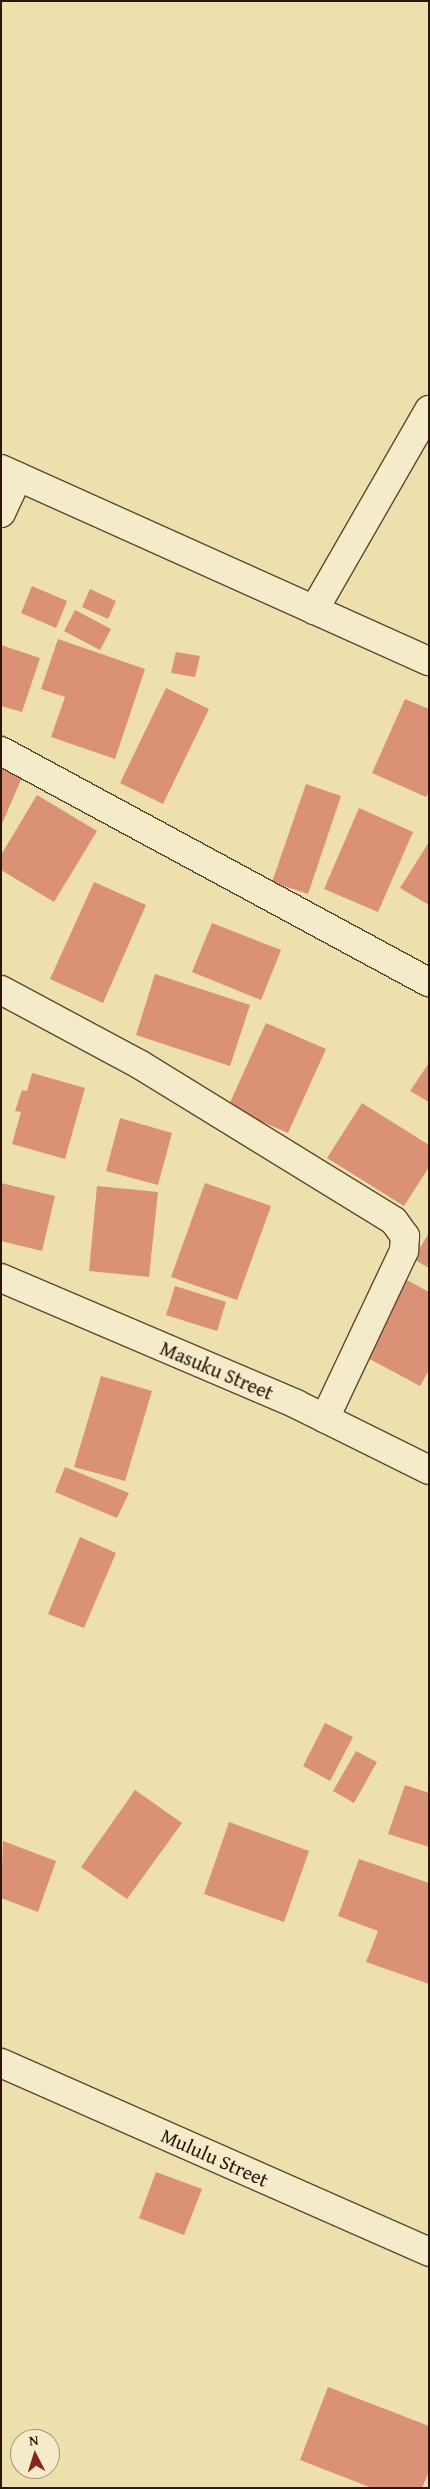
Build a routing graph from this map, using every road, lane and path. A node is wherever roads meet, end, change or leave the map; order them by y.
1 (429, 410) edge
2 (10, 473) edge
3 (1, 513) edge
4 (314, 610) junction
5 (429, 661) edge
6 (1, 751) edge
7 (429, 982) edge
8 (1, 990) edge
9 (1, 1278) edge
10 (325, 1418) junction
11 (429, 1470) edge
12 (1, 2062) edge
13 (429, 2252) edge

1 - 4 street
2 - 3 street
2 - 4 street
4 - 5 street
6 - 7 street
8 - 10 street
9 - 10 street, Masuku Street
10 - 11 street, Masuku Street
12 - 13 street, Mululu Street

